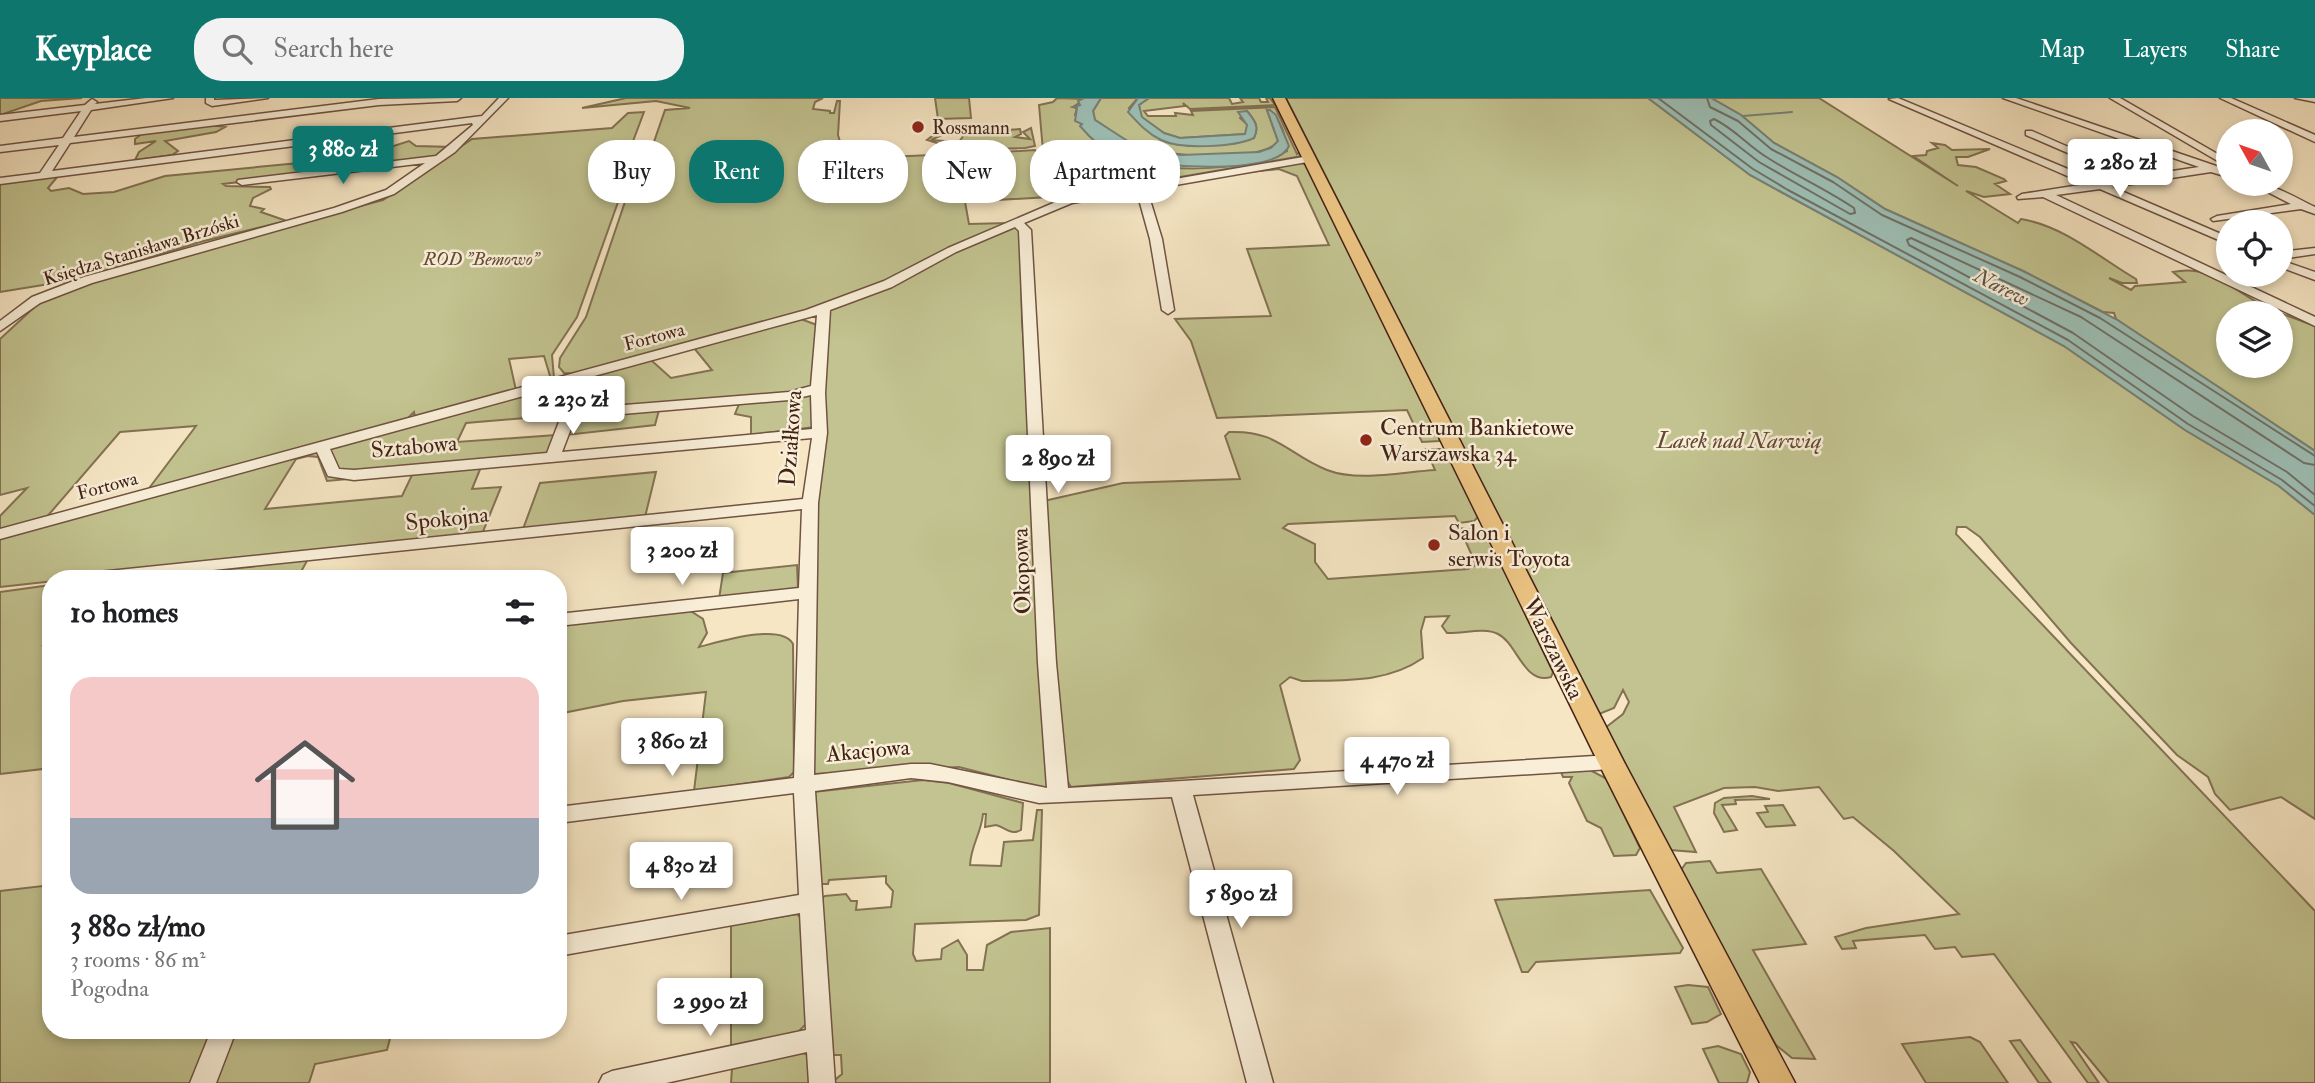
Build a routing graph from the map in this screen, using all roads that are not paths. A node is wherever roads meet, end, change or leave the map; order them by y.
1 (95, 98) edge
2 (169, 98) edge
3 (210, 98) edge
4 (264, 98) edge
5 (457, 98) edge
6 (504, 98) edge
7 (1279, 98) edge
8 (2007, 98) edge
9 (2114, 98) edge
10 (2224, 98) edge
11 (2299, 98) edge
12 (1896, 99) edge
13 (2315, 99) edge
14 (88, 108) junction
15 (0, 118) edge
16 (481, 121) junction
17 (2299, 132) junction
18 (2029, 133) dead end
19 (2315, 133) edge
20 (2107, 134) junction
21 (2079, 136) dead end
22 (2067, 137) dead end
23 (2042, 138) junction
24 (2315, 139) edge
25 (66, 141) junction
26 (0, 149) edge
27 (2216, 157) edge
28 (440, 159) junction
29 (1309, 159) junction
30 (2109, 167) dead end
31 (2212, 169) junction
32 (2216, 170) edge
33 (44, 175) junction
34 (1180, 180) edge
35 (0, 181) edge
36 (242, 182) dead end
37 (2100, 186) junction
38 (2045, 194) junction
39 (2283, 196) edge
40 (2022, 197) dead end
41 (1061, 203) edge
42 (1146, 203) edge
43 (2302, 205) junction
44 (2272, 210) edge
45 (2315, 211) edge
46 (1016, 222) junction
47 (2216, 236) edge
48 (2315, 251) edge
49 (2293, 254) edge
50 (2216, 266) edge
51 (2206, 268) junction
52 (2293, 268) edge
53 (2315, 276) edge
54 (25, 307) junction
55 (824, 307) junction
56 (0, 310) edge
57 (1168, 310) dead end
58 (2315, 322) edge
59 (0, 327) edge
60 (558, 383) junction
61 (818, 389) junction
62 (569, 414) junction
63 (820, 433) junction
64 (322, 447) junction
65 (552, 456) junction
66 (810, 503) junction
67 (0, 534) edge
68 (166, 570) edge
69 (810, 592) junction
70 (567, 619) edge
71 (1611, 762) junction
72 (804, 782) junction
73 (1181, 790) junction
74 (1058, 796) junction
75 (567, 814) edge
76 (811, 902) junction
77 (567, 944) edge
78 (819, 1038) junction
79 (220, 1039) edge
80 (203, 1083) edge
81 (612, 1083) edge
82 (822, 1083) edge
83 (1260, 1083) edge
84 (1778, 1083) edge

1 - 14 street
2 - 14 street
3 - 4 street
5 - 25 street
6 - 16 street, Księdza Stanisława Brzóski
7 - 29 main road, Warszawska
8 - 20 street
9 - 27 street
10 - 17 street
11 - 13 street
12 - 37 street
14 - 15 street
14 - 25 street
16 - 28 street, Księdza Stanisława Brzóski
16 - 33 street
17 - 19 street
17 - 24 street
18 - 23 street
20 - 21 street
20 - 31 street
22 - 23 street
23 - 30 street
25 - 26 street
25 - 33 street
28 - 36 street
28 - 54 street, Księdza Stanisława Brzóski
29 - 34 street, Fortowa
29 - 71 main road, Warszawska
31 - 32 street
31 - 37 street
33 - 35 street
37 - 38 street
37 - 47 street
38 - 40 street
38 - 51 street
39 - 43 street
41 - 46 street, Fortowa
42 - 57 street
43 - 44 street
43 - 45 street
46 - 55 street, Fortowa
46 - 74 street, Okopowa
48 - 49 street
50 - 51 street
51 - 58 street
52 - 53 street
54 - 56 street
54 - 59 street, Księdza Stanisława Brzóski
55 - 60 street, Fortowa
55 - 61 street, Działkowa
60 - 62 street
60 - 64 street, Fortowa
61 - 62 street
61 - 63 street, Działkowa
62 - 65 street
63 - 65 street, Sztabowa
63 - 66 street, Działkowa
64 - 65 street, Sztabowa
64 - 67 street, Fortowa
66 - 68 street, Spokojna
66 - 69 street, Działkowa
69 - 70 street
69 - 72 street, Działkowa
71 - 73 street, Akacjowa
71 - 84 main road, Warszawska
72 - 74 street, Akacjowa
72 - 75 street, Akacjowa
72 - 76 street, Działkowa
73 - 74 street, Akacjowa
73 - 83 street
76 - 77 street
76 - 78 street, Działkowa
78 - 81 street
78 - 82 street, Działkowa
79 - 80 street

